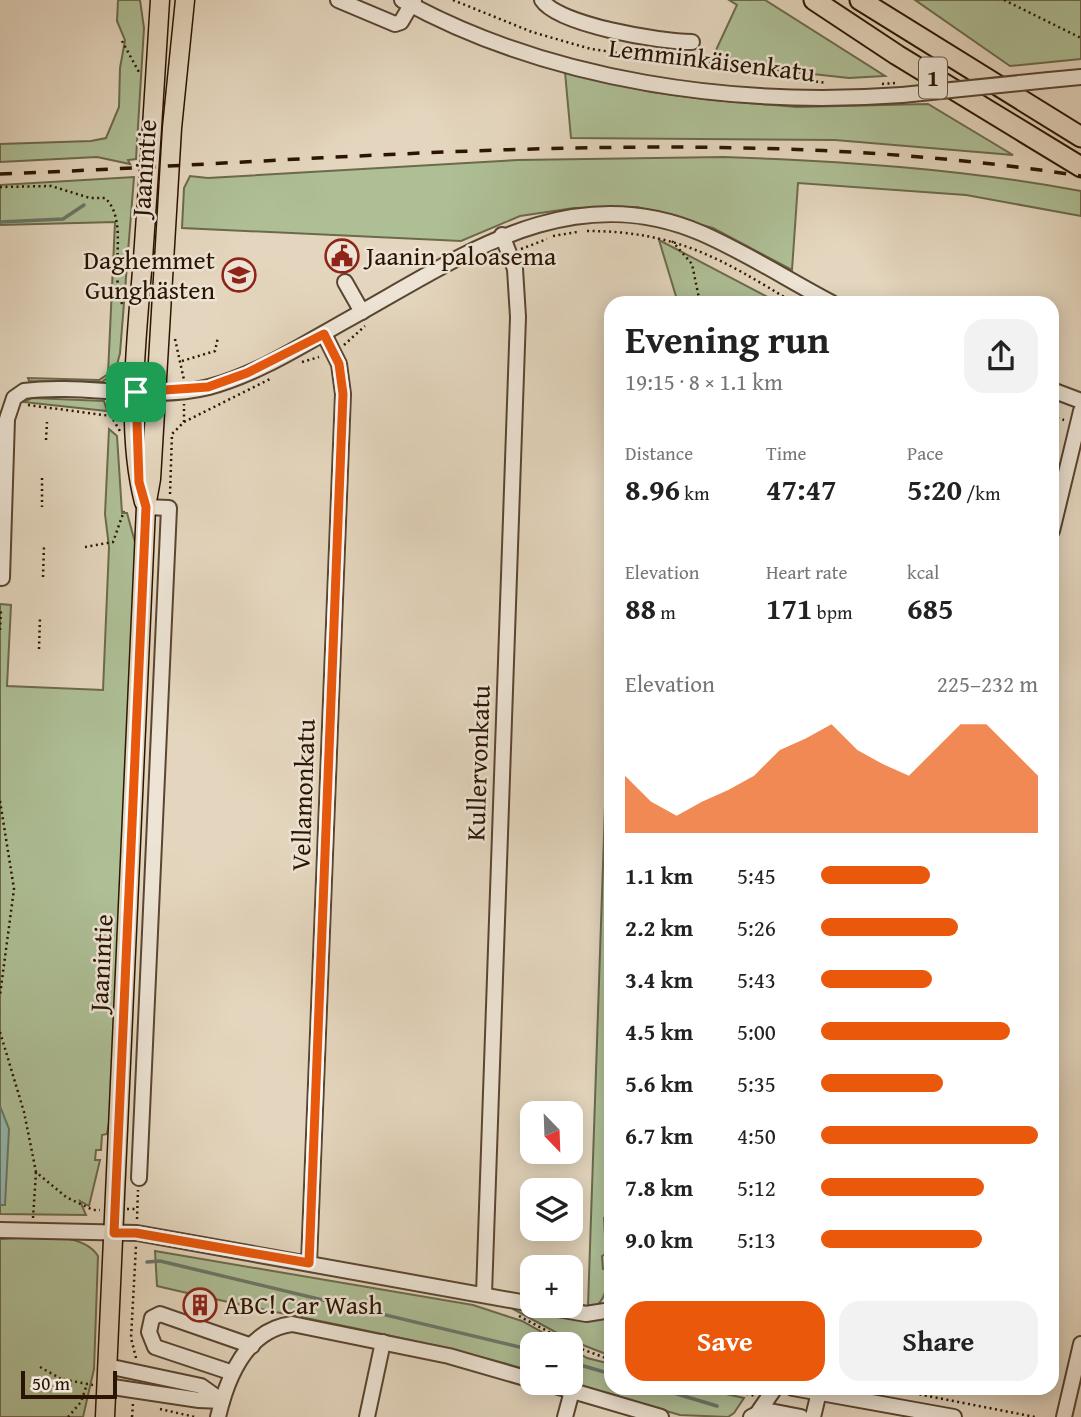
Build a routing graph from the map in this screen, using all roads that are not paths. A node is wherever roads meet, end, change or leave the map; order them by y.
1 (160, 0) edge
2 (185, 0) edge
3 (338, 0) edge
4 (542, 0) edge
5 (814, 0) edge
6 (860, 0) edge
7 (409, 2) edge
8 (692, 42) dead end
9 (1081, 77) edge
10 (1081, 137) edge
11 (1081, 167) edge
12 (502, 235) junction
13 (345, 282) dead end
14 (819, 296) edge
15 (364, 318) junction
16 (324, 334) junction
17 (1059, 388) edge
18 (156, 391) junction
19 (136, 392) junction
20 (1081, 401) edge
21 (1081, 411) edge
22 (2, 490) edge
23 (1059, 502) edge
24 (146, 507) junction
25 (2, 578) edge
26 (135, 803) junction
27 (156, 803) junction
28 (120, 1125) junction
29 (141, 1127) junction
30 (139, 1178) road end
31 (0, 1230) edge
32 (114, 1233) junction
33 (309, 1263) junction
34 (484, 1294) junction
35 (520, 1302) edge
36 (604, 1311) edge
37 (583, 1313) edge
38 (383, 1342) junction
39 (1081, 1345) edge
40 (252, 1346) junction
41 (107, 1366) junction
42 (230, 1372) junction
43 (520, 1377) edge
44 (106, 1386) junction
45 (583, 1394) edge
46 (571, 1395) edge
47 (770, 1395) edge
48 (818, 1395) edge
49 (835, 1395) edge
50 (222, 1401) junction
51 (755, 1414) edge
52 (106, 1417) edge
53 (218, 1417) edge
54 (367, 1417) edge
55 (565, 1417) edge
56 (661, 1417) edge
57 (801, 1417) edge
58 (813, 1417) edge
59 (954, 1417) edge
60 (1064, 1417) edge

1 - 19 main road, Jaanintie
2 - 18 main road, Jaanintie
3 - 7 street
4 - 8 street
5 - 11 highway, 1
6 - 10 highway, 1
7 - 9 street, Lemminkäisenkatu, bridge
12 - 14 street
12 - 15 street
12 - 34 street, Kullervonkatu
13 - 15 street
15 - 16 street
16 - 18 street
16 - 33 street, Vellamonkatu
17 - 20 street
18 - 19 street
18 - 24 main road, Jaanintie
19 - 22 street
19 - 24 main road, Jaanintie
21 - 23 street
22 - 25 street
24 - 26 main road, Jaanintie
24 - 27 street, Jaanintie
26 - 27 street
26 - 28 main road, Jaanintie
27 - 29 street, Jaanintie
28 - 29 street
28 - 32 main road, Jaanintie
29 - 30 street, Jaanintie
31 - 32 street
32 - 33 street
32 - 41 main road, Jaanintie
33 - 34 street
34 - 35 street
36 - 37 street
38 - 40 street
38 - 43 street
38 - 54 street
39 - 60 street
40 - 42 street
40 - 42 street
41 - 44 main road, Jaanintie
41 - 50 street
42 - 50 street
44 - 50 street
44 - 52 main road, Jaanintie
45 - 56 street
46 - 55 street
47 - 51 street
48 - 58 street
49 - 59 street
50 - 53 street
51 - 57 street

